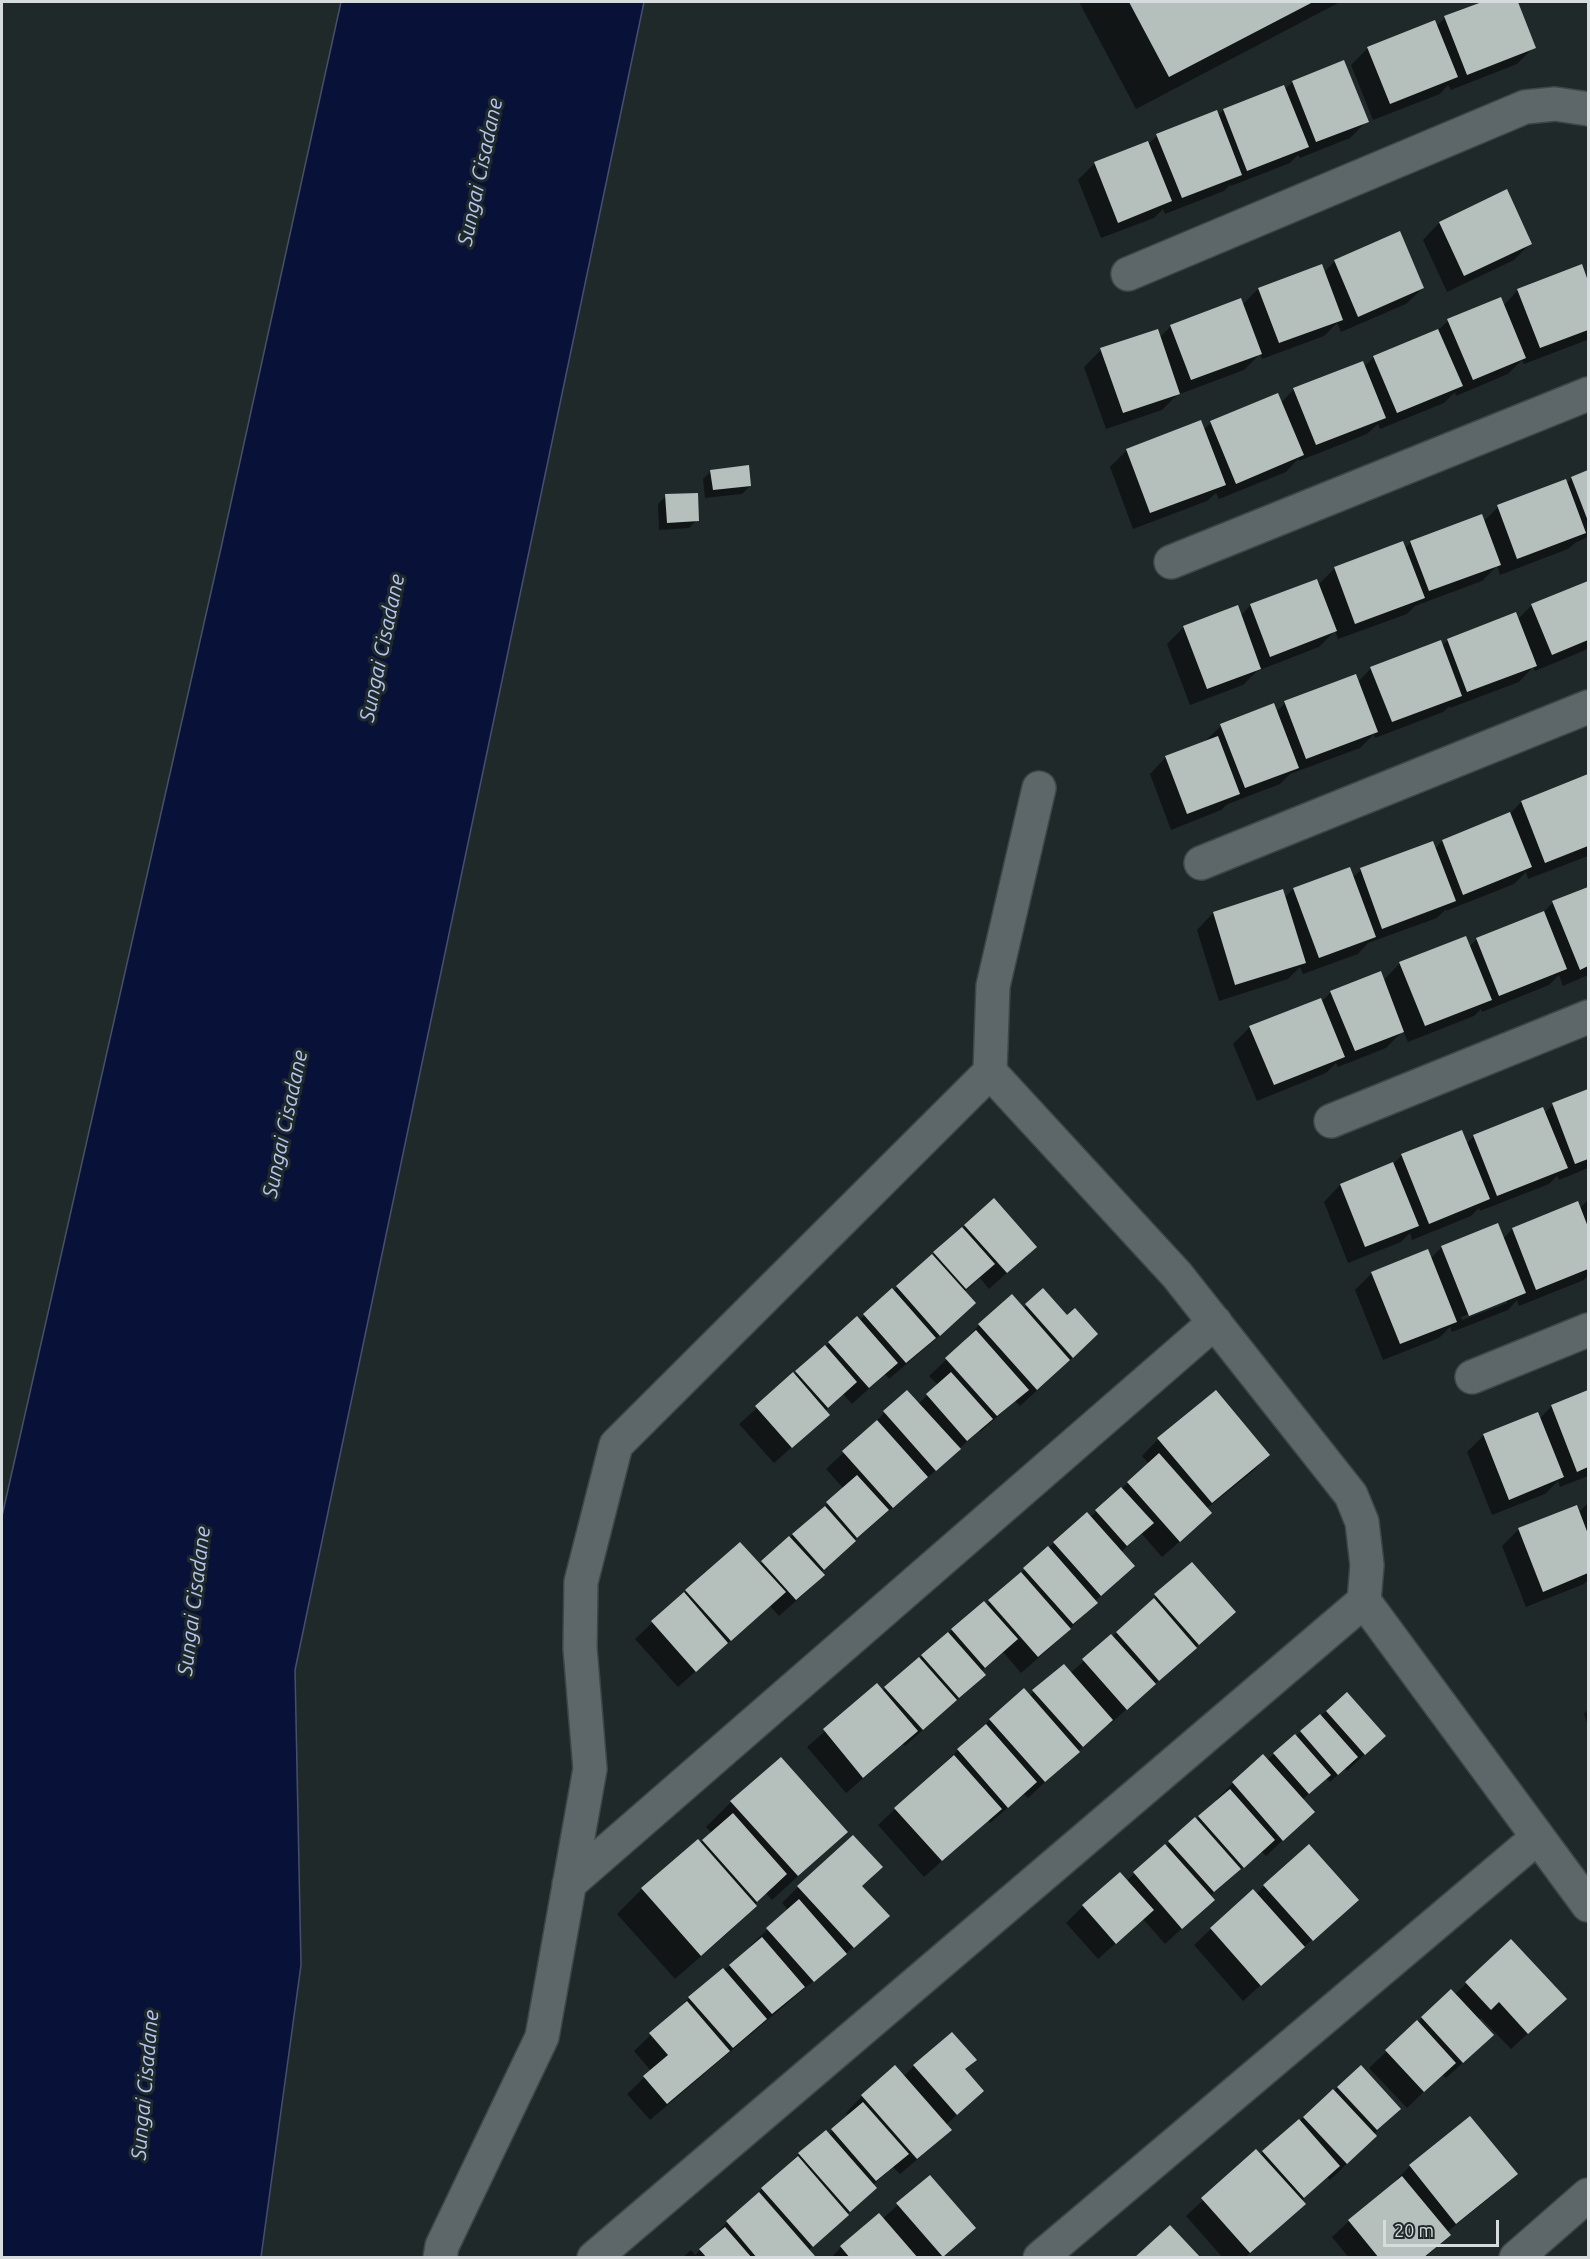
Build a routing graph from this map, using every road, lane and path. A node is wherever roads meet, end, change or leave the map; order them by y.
1 (1588, 109) edge
2 (1128, 274) dead end
3 (1588, 394) edge
4 (1171, 562) dead end
5 (1588, 707) edge
6 (1039, 788) dead end
7 (1201, 863) dead end
8 (1588, 1017) edge
9 (990, 1072) junction
10 (1331, 1121) dead end
11 (1215, 1322) junction
12 (1588, 1330) edge
13 (1472, 1377) dead end
14 (1364, 1601) junction
15 (1538, 1836) junction
16 (569, 1884) junction
17 (1588, 1905) edge
18 (1588, 2195) edge
19 (440, 2258) edge
20 (594, 2258) edge
21 (1040, 2258) edge
22 (1516, 2258) edge

1 - 2 street
3 - 4 street
5 - 7 street
6 - 9 street
8 - 10 street
9 - 11 street
9 - 16 street
11 - 14 street
11 - 16 street
12 - 13 street
14 - 15 street
14 - 20 street
15 - 17 street
15 - 21 street
16 - 19 street
18 - 22 street

